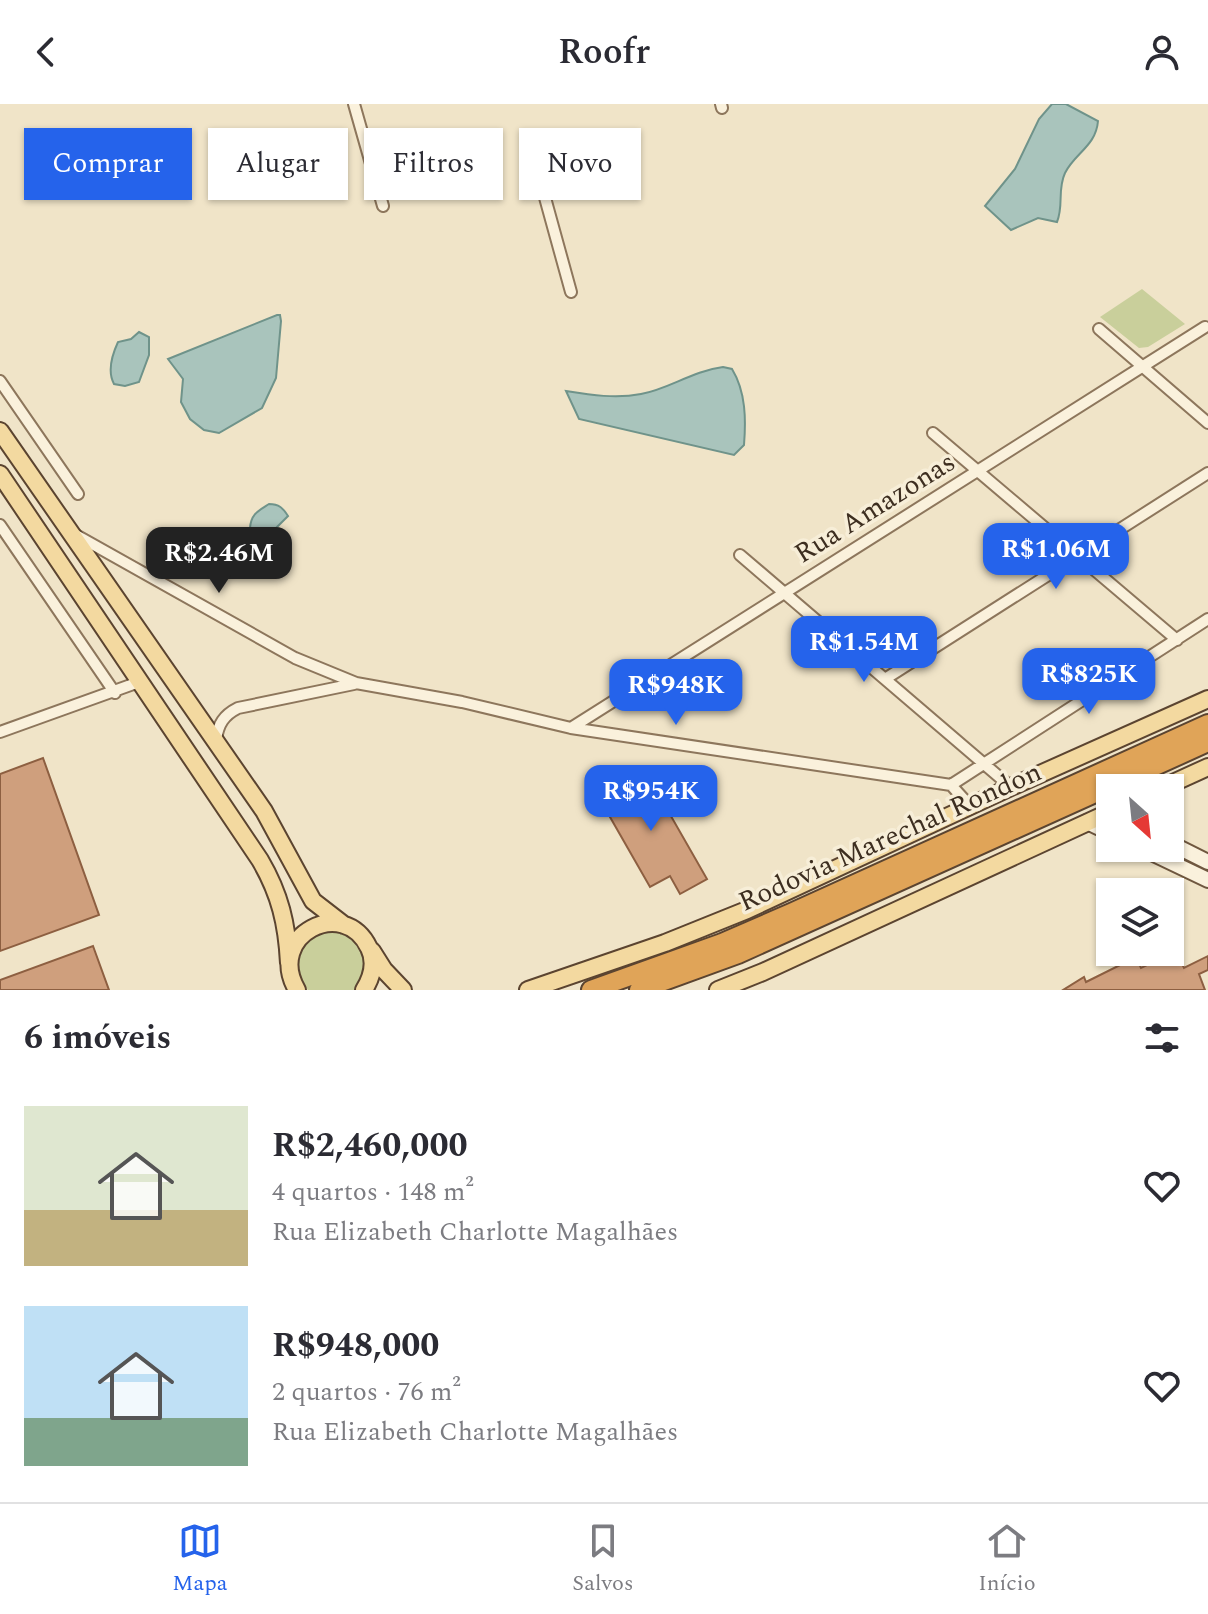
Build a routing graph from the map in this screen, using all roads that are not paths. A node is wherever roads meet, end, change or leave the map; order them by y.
1 (354, 104) edge
2 (546, 200) edge
3 (383, 206) dead end
4 (571, 292) dead end
5 (1205, 327) dead end
6 (1099, 329) dead end
7 (1143, 367) junction
8 (0, 381) edge
9 (1208, 423) edge
10 (0, 431) edge
11 (933, 433) dead end
12 (976, 472) junction
13 (1208, 473) edge
14 (0, 474) edge
15 (78, 494) dead end
16 (0, 525) edge
17 (70, 532) junction
18 (740, 555) dead end
19 (1077, 557) junction
20 (785, 593) junction
21 (1208, 619) edge
22 (1177, 640) junction
23 (885, 679) junction
24 (139, 682) junction
25 (356, 683) junction
26 (115, 693) junction
27 (1208, 699) edge
28 (1208, 724) edge
29 (571, 728) junction
30 (0, 732) edge
31 (1208, 742) edge
32 (216, 744) junction
33 (984, 764) junction
34 (1208, 767) edge
35 (1184, 778) edge
36 (951, 785) junction
37 (1011, 787) junction
38 (970, 806) junction
39 (1096, 818) edge
40 (1087, 822) junction
41 (1096, 826) edge
42 (1184, 850) edge
43 (1170, 862) edge
44 (1208, 862) edge
45 (1208, 880) edge
46 (344, 925) junction
47 (367, 943) junction
48 (289, 963) junction
49 (294, 987) edge
50 (366, 989) edge
51 (403, 990) edge
52 (528, 990) edge
53 (591, 990) edge
54 (639, 990) edge
55 (718, 990) edge

1 - 3 street
2 - 4 street
5 - 7 street, Rua Amazonas
6 - 7 street
7 - 9 street
7 - 12 street, Rua Amazonas
8 - 15 street
10 - 17 main road
11 - 12 street
12 - 19 street
12 - 20 street, Rua Amazonas
13 - 19 street
14 - 24 main road
16 - 26 street
17 - 25 street
17 - 32 main road
18 - 20 street
19 - 22 street
19 - 23 street
20 - 23 street
20 - 29 street, Rua Amazonas
21 - 22 street
22 - 33 street
23 - 33 street
24 - 26 street
24 - 48 main road
25 - 29 street
25 - 32 street
26 - 30 street
27 - 37 main road
28 - 53 highway, Rodovia Marechal Rondon
29 - 36 street
31 - 54 highway, Rodovia Marechal Rondon
32 - 46 main road
33 - 36 street
33 - 37 street
34 - 35 main road
36 - 38 street
37 - 38 main road
38 - 52 main road
39 - 40 main road
40 - 41 street
40 - 55 main road
42 - 44 street
43 - 45 street
46 - 47 main road
46 - 48 main road
47 - 50 main road
47 - 51 main road
48 - 49 main road

